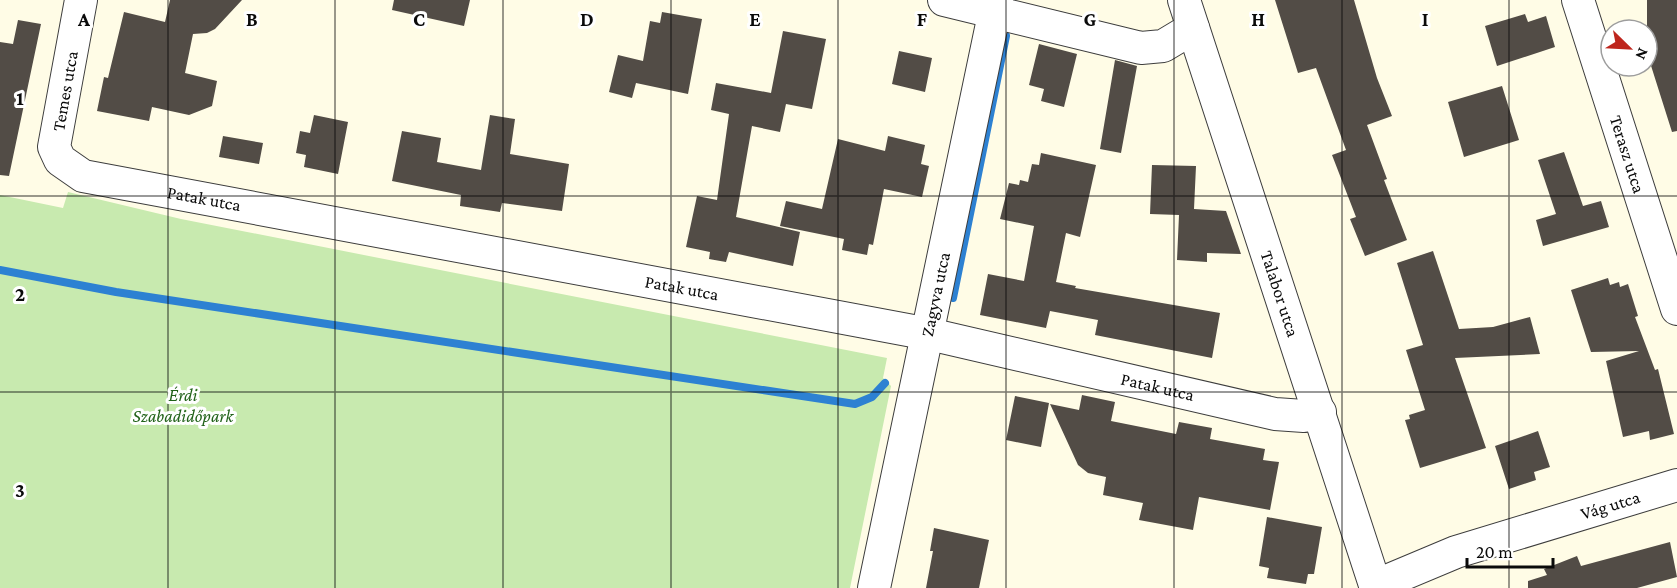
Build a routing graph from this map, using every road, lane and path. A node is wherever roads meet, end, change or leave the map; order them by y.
1 (81, 0) edge
2 (944, 0) edge
3 (1578, 0) edge
4 (996, 5) edge
5 (1189, 14) edge
6 (54, 147) joint
7 (1677, 309) edge
8 (928, 334) junction
9 (1320, 412) junction
10 (1677, 485) edge
11 (1376, 587) edge
12 (874, 588) edge

1 - 6 street, Temes utca
2 - 4 street
3 - 7 street, Terasz utca
4 - 5 street
4 - 8 street, Zagyva utca
5 - 9 street, Talabor utca
6 - 8 street, Patak utca
8 - 9 street, Patak utca
8 - 12 street, Zagyva utca
9 - 11 street, Talabor utca
10 - 11 street, Vág utca

